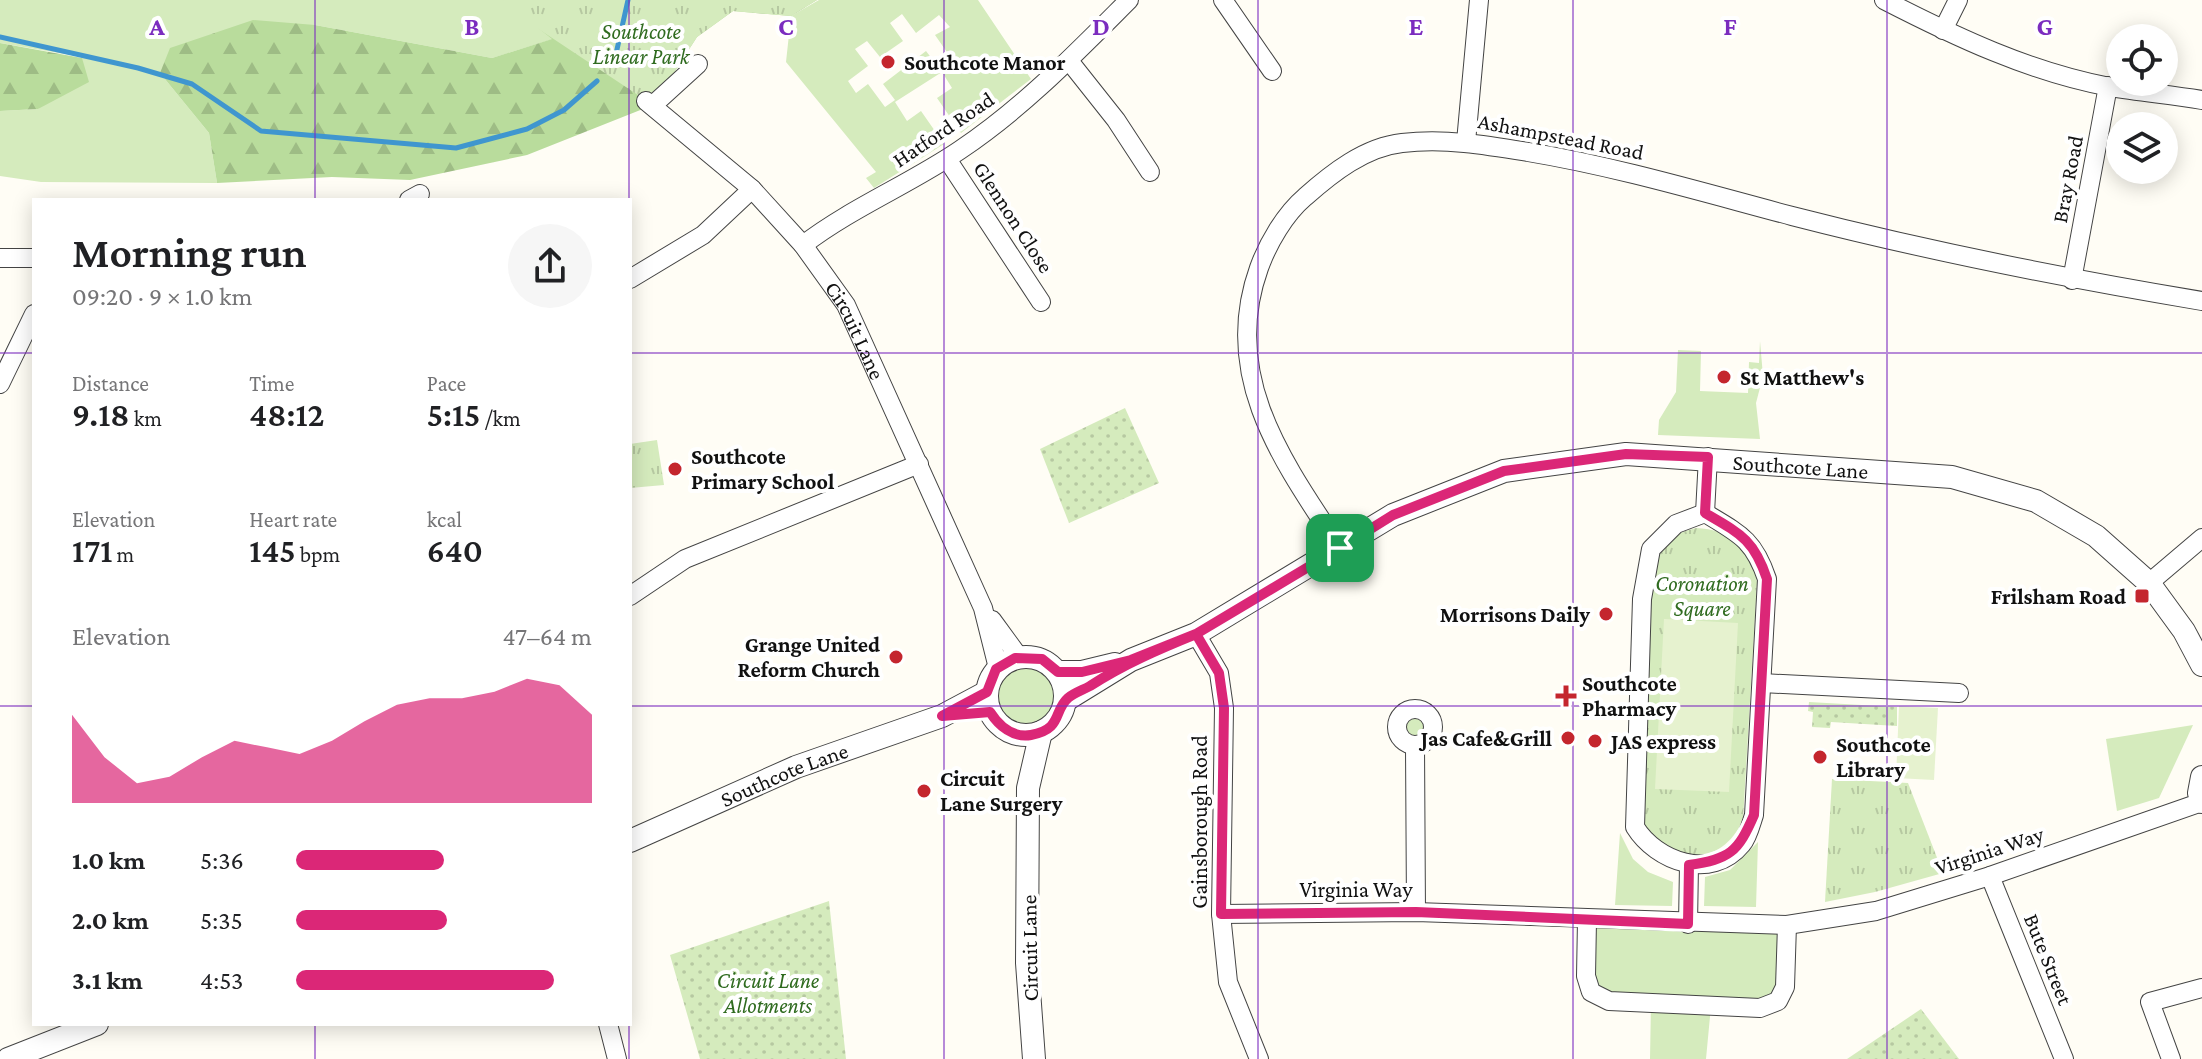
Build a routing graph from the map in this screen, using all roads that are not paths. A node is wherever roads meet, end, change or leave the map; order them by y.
1 (1129, 0) edge
2 (1223, 0) edge
3 (1479, 0) edge
4 (1884, 0) edge
5 (1958, 0) edge
6 (1943, 30) junction
7 (1070, 62) junction
8 (698, 64) dead end
9 (1272, 71) dead end
10 (2106, 85) edge
11 (2106, 96) edge
12 (2175, 96) edge
13 (2202, 100) edge
14 (1466, 142) junction
15 (947, 159) junction
16 (1150, 172) dead end
17 (752, 189) junction
18 (803, 245) junction
19 (0, 258) edge
20 (32, 258) edge
21 (632, 278) edge
22 (2072, 280) junction
23 (2202, 301) edge
24 (1041, 302) dead end
25 (32, 318) edge
26 (0, 384) edge
27 (1708, 457) junction
28 (919, 464) junction
29 (1705, 513) junction
30 (2202, 538) edge
31 (1340, 548) junction
32 (2149, 583) junction
33 (632, 595) edge
34 (983, 608) junction
35 (1196, 634) junction
36 (1019, 657) junction
37 (1131, 660) junction
38 (2202, 665) edge
39 (998, 668) junction
40 (1058, 672) junction
41 (1762, 683) junction
42 (1959, 693) dead end
43 (1066, 700) junction
44 (988, 702) junction
45 (1041, 732) junction
46 (1014, 734) junction
47 (1415, 746) dead end
48 (2202, 777) edge
49 (1028, 788) junction
50 (2202, 802) edge
51 (632, 840) edge
52 (1689, 865) junction
53 (1990, 876) junction
54 (1416, 912) junction
55 (1221, 914) junction
56 (1587, 920) junction
57 (1688, 924) junction
58 (1787, 925) junction
59 (2202, 988) edge
60 (92, 1026) edge
61 (609, 1026) edge
62 (8, 1059) edge
63 (617, 1059) edge
64 (1034, 1059) edge
65 (1259, 1059) edge
66 (2064, 1059) edge
67 (2171, 1059) edge

1 - 7 street, Hatford Road
2 - 9 street
3 - 14 street
4 - 6 street
5 - 6 street
6 - 10 street
7 - 15 street, Hatford Road
7 - 16 street
8 - 17 street, Circuit Lane
11 - 22 street, Bray Road
12 - 13 street
14 - 22 street, Ashampstead Road
14 - 31 street, Ashampstead Road
15 - 18 street, Hatford Road
15 - 24 street, Glennon Close
17 - 18 street, Circuit Lane
17 - 21 street
18 - 28 street, Circuit Lane
19 - 20 street
22 - 23 street, Ashampstead Road
25 - 26 street
27 - 29 street
27 - 31 street, Southcote Lane
27 - 32 street, Southcote Lane
28 - 33 street
28 - 34 street, Circuit Lane
29 - 41 street
29 - 52 street
30 - 32 street
31 - 35 street, Southcote Lane
32 - 38 street, Southcote Lane
34 - 36 street, Circuit Lane
34 - 39 street, Circuit Lane
35 - 37 street, Southcote Lane
35 - 55 street, Gainsborough Road
36 - 39 street
36 - 40 street
37 - 40 street, Southcote Lane
37 - 43 street, Southcote Lane
39 - 44 street
40 - 43 street
41 - 42 street
41 - 52 street
43 - 45 street
44 - 46 street
44 - 51 street, Southcote Lane
45 - 46 street
45 - 49 street, Circuit Lane
46 - 49 street, Circuit Lane
47 - 54 street
48 - 50 street
49 - 64 street, Circuit Lane
50 - 53 street, Virginia Way
52 - 57 street
53 - 58 street, Virginia Way
53 - 66 street, Bute Street
54 - 55 street, Virginia Way
54 - 56 street, Virginia Way
55 - 65 street, Gainsborough Road
56 - 57 street, Virginia Way
56 - 58 street
57 - 58 street, Virginia Way
59 - 67 street
60 - 62 street
61 - 63 street

